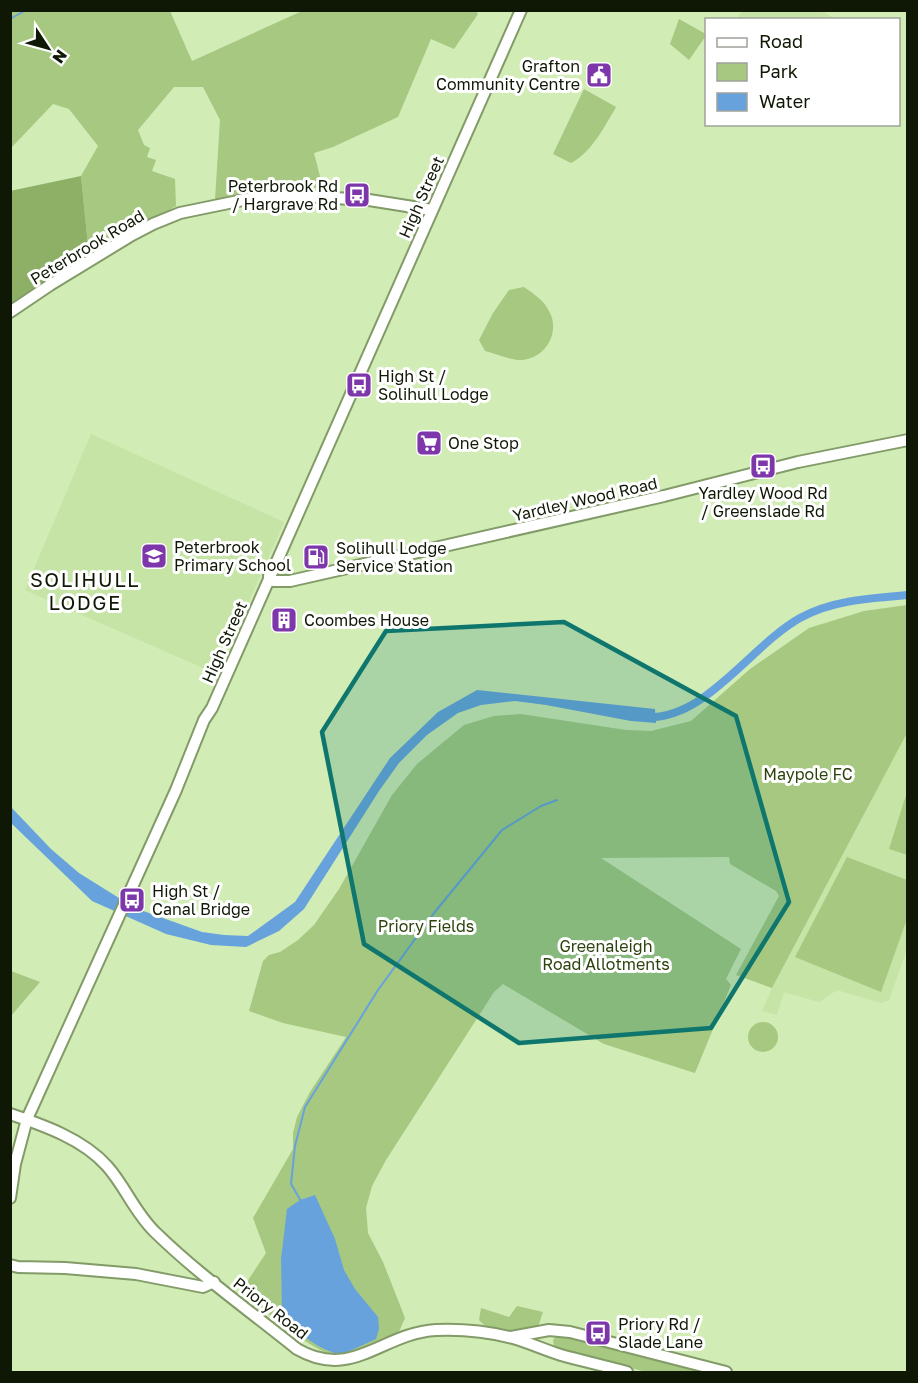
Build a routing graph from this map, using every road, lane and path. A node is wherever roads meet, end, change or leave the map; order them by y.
1 (521, 10) edge
2 (432, 210) junction
3 (10, 312) edge
4 (908, 440) edge
5 (269, 576) junction
6 (10, 1114) edge
7 (27, 1119) junction
8 (10, 1198) edge
9 (10, 1265) edge
10 (214, 1282) junction
11 (511, 1337) junction
12 (627, 1372) edge
13 (726, 1372) edge

1 - 2 street, High Street
2 - 3 street, Peterbrook Road
2 - 5 street, High Street
4 - 5 street, Yardley Wood Road
5 - 7 street, High Street
6 - 7 street
7 - 8 street, High Street
7 - 10 street
9 - 10 street, Priory Road
10 - 11 street, Priory Road
11 - 12 street, Priory Road
11 - 13 street, Priory Road

